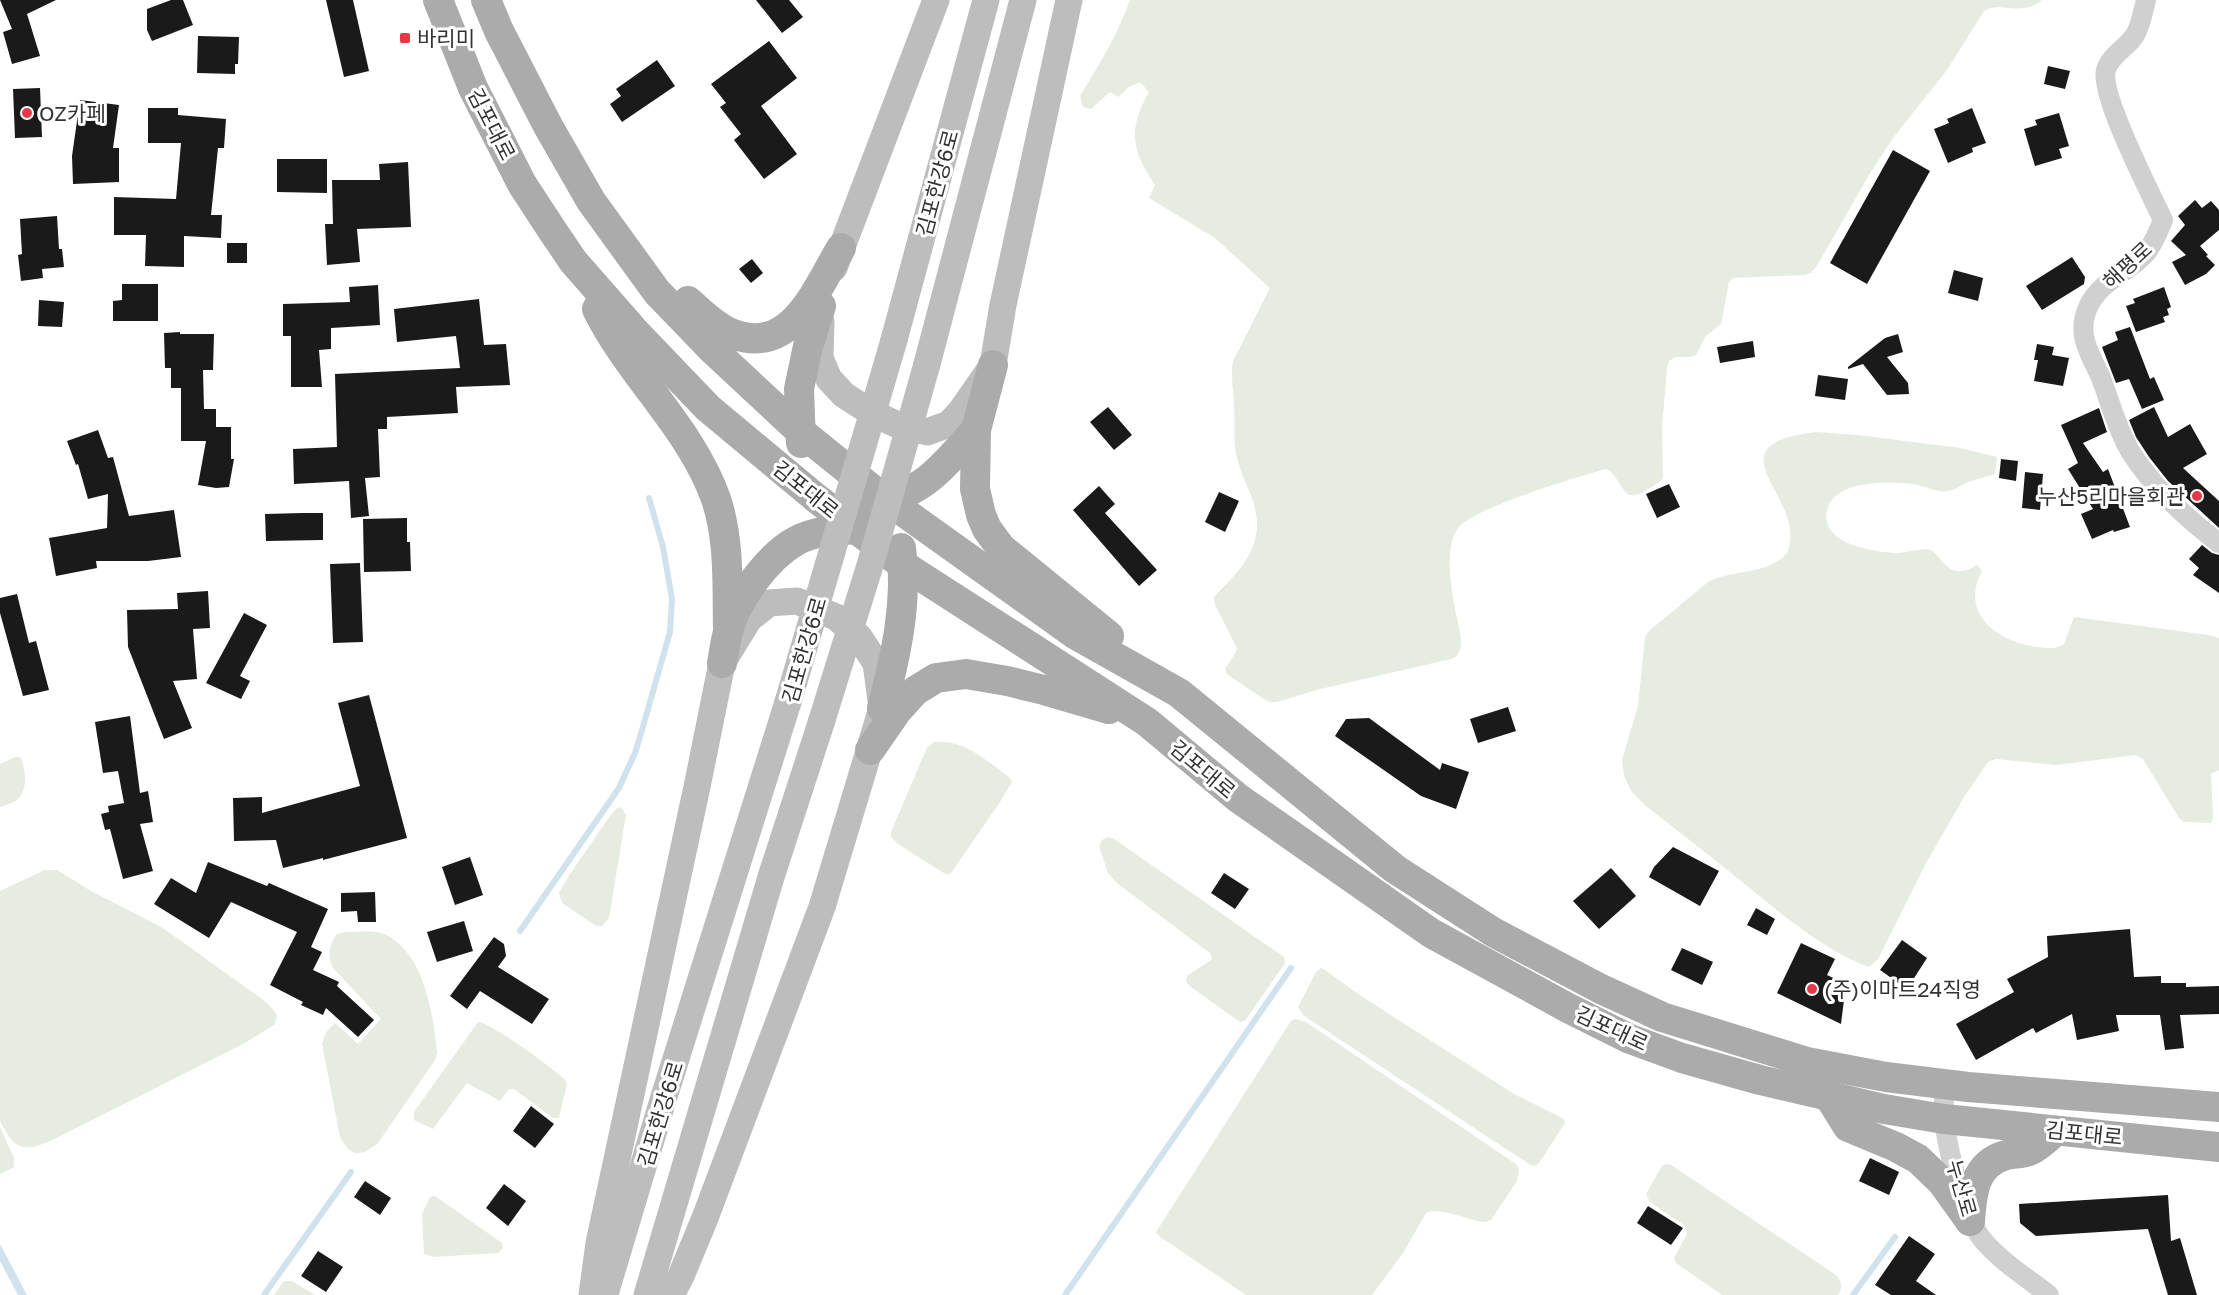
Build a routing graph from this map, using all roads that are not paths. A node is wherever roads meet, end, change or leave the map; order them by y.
1 (438, 0) edge
2 (486, 0) edge
3 (936, 0) edge
4 (986, 0) edge
5 (1023, 0) edge
6 (1069, 0) edge
7 (2146, 0) edge
8 (620, 240) junction
9 (841, 248) junction
10 (573, 261) junction
11 (821, 306) junction
12 (993, 365) junction
13 (976, 430) junction
14 (801, 432) junction
15 (816, 498) junction
16 (888, 501) junction
17 (856, 529) junction
18 (899, 531) junction
19 (935, 534) junction
20 (2219, 543) edge
21 (903, 565) junction
22 (728, 630) junction
23 (722, 663) junction
24 (1179, 693) junction
25 (882, 708) junction
26 (1147, 722) junction
27 (870, 750) junction
28 (1945, 1084) junction
29 (1830, 1098) junction
30 (2219, 1107) edge
31 (1944, 1119) junction
32 (2056, 1131) junction
33 (2219, 1147) edge
34 (1970, 1221) junction
35 (592, 1295) edge
36 (605, 1295) edge
37 (647, 1295) edge
38 (671, 1295) edge
39 (2049, 1295) edge

1 - 10 main road, 김포대로
2 - 8 main road, 김포대로
3 - 9 street
4 - 36 street, 김포한강6로, bridge
5 - 37 street, 김포한강6로, bridge
6 - 12 street
7 - 20 street, 해평로
8 - 9 main road
8 - 14 main road, 김포대로
9 - 11 street
10 - 15 main road, 김포대로
10 - 22 main road
11 - 12 street
11 - 14 main road
12 - 13 main road
13 - 16 main road
13 - 24 main road
14 - 15 main road
14 - 16 main road, 김포대로
15 - 16 main road
15 - 17 main road, 김포대로
16 - 18 main road
16 - 19 main road, 김포대로
17 - 18 main road
17 - 21 main road, 김포대로
17 - 22 main road
18 - 19 main road
18 - 21 main road
19 - 24 main road, 김포대로
21 - 25 main road
21 - 26 main road, 김포대로
22 - 23 main road
23 - 25 street
23 - 35 street
24 - 28 main road, 김포대로
25 - 27 street
26 - 27 main road
26 - 29 main road, 김포대로
27 - 38 street
28 - 30 main road, 김포대로
28 - 31 street, 누산로
29 - 31 main road, 김포대로
29 - 34 main road
31 - 32 main road, 김포대로
31 - 34 street, 누산로
32 - 33 main road, 김포대로
32 - 34 main road
34 - 39 street, 누산로

